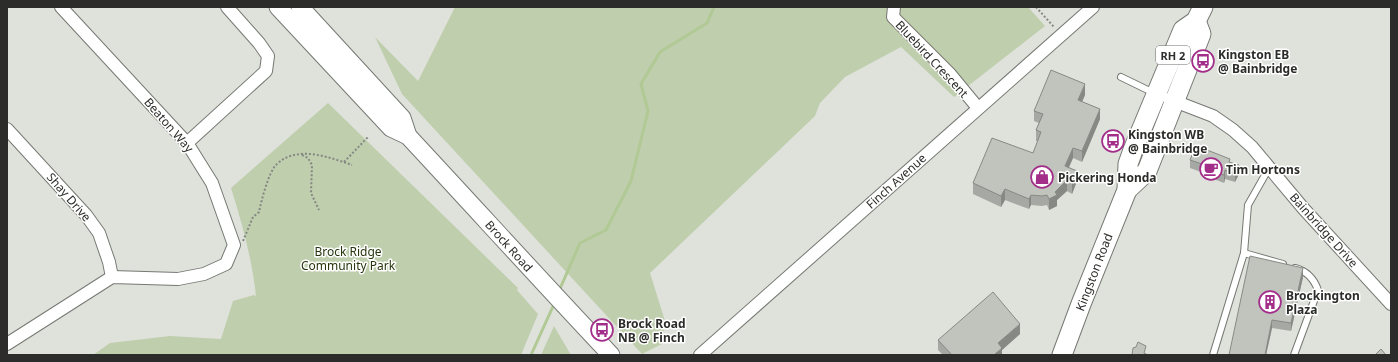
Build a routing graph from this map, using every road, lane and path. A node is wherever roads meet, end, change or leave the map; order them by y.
1 (62, 7) edge
2 (227, 7) edge
3 (278, 7) edge
4 (300, 7) edge
5 (894, 7) edge
6 (1036, 7) edge
7 (1093, 7) edge
8 (1199, 14) edge
9 (1061, 35) junction
10 (1121, 78) dead end
11 (1166, 98) junction
12 (978, 108) junction
13 (7, 129) edge
14 (368, 136) dead end
15 (408, 136) junction
16 (187, 143) junction
17 (299, 154) junction
18 (344, 162) junction
19 (352, 165) dead end
20 (1269, 168) junction
21 (319, 210) dead end
22 (243, 242) dead end
23 (1244, 253) junction
24 (112, 277) junction
25 (1391, 304) edge
26 (7, 344) edge
27 (612, 355) edge
28 (700, 355) edge
29 (1062, 355) edge
30 (1213, 355) edge
31 (1294, 355) edge

1 - 16 street, Beaton Way
2 - 16 street
3 - 15 main road, Brock Road
4 - 15 main road, Brock Road
5 - 12 street, Bluebird Crescent
6 - 9 path
7 - 9 street, Finch Avenue
8 - 11 main road, Kingston Road / RH 2
9 - 12 street, Finch Avenue
10 - 11 lane
11 - 20 street, Bainbridge Drive
11 - 29 main road, Kingston Road / RH 2
12 - 28 street, Finch Avenue
13 - 24 street, Shay Drive
14 - 18 path
15 - 27 main road, Brock Road
16 - 24 street, Beaton Way
17 - 18 path
17 - 21 path
17 - 22 path
18 - 19 path
20 - 23 lane
20 - 25 street, Bainbridge Drive
23 - 30 lane
23 - 31 lane
24 - 26 street

